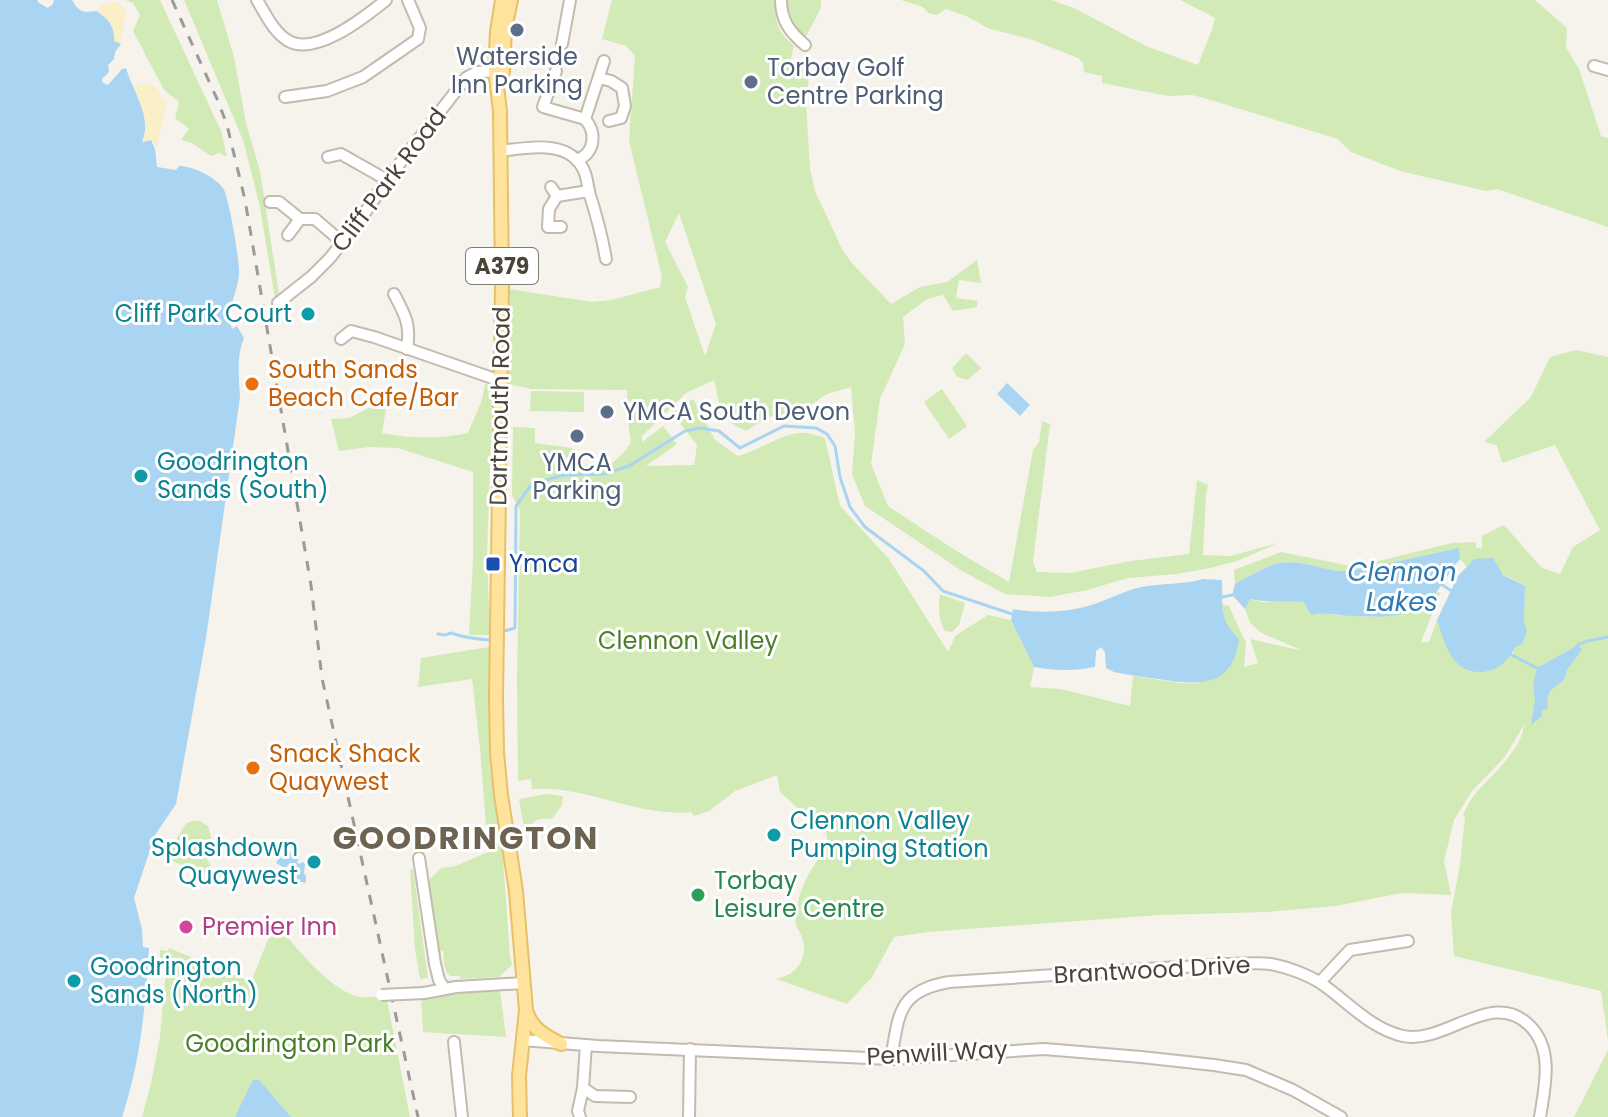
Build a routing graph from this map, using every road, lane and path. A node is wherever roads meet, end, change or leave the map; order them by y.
1 (257, 0) edge
2 (386, 0) edge
3 (408, 0) edge
4 (502, 0) edge
5 (511, 0) edge
6 (570, 0) edge
7 (781, 0) edge
8 (562, 44) dead end
9 (805, 45) dead end
10 (604, 61) dead end
11 (1594, 66) dead end
12 (1608, 70) edge
13 (499, 71) junction
14 (556, 71) dead end
15 (599, 78) junction
16 (285, 97) dead end
17 (585, 119) junction
18 (609, 121) dead end
19 (501, 151) junction
20 (328, 157) dead end
21 (577, 160) junction
22 (387, 180) junction
23 (589, 191) junction
24 (270, 202) dead end
25 (300, 219) junction
26 (548, 227) junction
27 (561, 227) dead end
28 (288, 235) dead end
29 (547, 240) dead end
30 (343, 243) junction
31 (606, 259) dead end
32 (394, 294) dead end
33 (278, 303) dead end
34 (341, 339) dead end
35 (407, 349) junction
36 (501, 381) junction
37 (419, 858) dead end
38 (1408, 941) dead end
39 (1320, 982) junction
40 (523, 983) junction
41 (444, 988) junction
42 (381, 995) dead end
43 (526, 1010) junction
44 (522, 1040) junction
45 (454, 1042) dead end
46 (561, 1044) junction
47 (586, 1045) junction
48 (690, 1049) junction
49 (891, 1059) junction
50 (583, 1088) junction
51 (630, 1097) dead end
52 (462, 1117) edge
53 (520, 1117) edge
54 (580, 1117) edge
55 (689, 1117) edge
56 (1341, 1117) edge
57 (1540, 1117) edge

1 - 2 street
3 - 16 street
4 - 13 main road, Dartmouth Road / A379
5 - 13 main road, Dartmouth Road / A379
6 - 8 street
7 - 9 street
10 - 15 street
11 - 12 street
13 - 19 main road, Dartmouth Road / A379
13 - 22 street, Cliff Park Road
14 - 17 street
15 - 17 street
15 - 18 street
17 - 21 street
19 - 21 street
19 - 36 main road, Dartmouth Road / A379
20 - 22 street
21 - 23 street
22 - 30 street, Cliff Park Road
23 - 26 street
23 - 31 street
24 - 25 street
25 - 28 street
25 - 30 street
26 - 27 street
26 - 29 street
30 - 33 street, Cliff Park Road
32 - 35 street
34 - 35 street
35 - 36 street
36 - 40 main road, Dartmouth Road / A379
37 - 41 street
38 - 39 street
39 - 49 street, Brantwood Drive
39 - 57 street, Brantwood Drive
40 - 41 street
40 - 43 main road, Dartmouth Road / A379
41 - 42 street, bridge
43 - 44 main road, Dartmouth Road / A379
43 - 46 main road
44 - 46 street, Penwill Way
44 - 53 main road, Dartmouth Road / A379
45 - 52 street
46 - 47 street, Penwill Way
47 - 48 street, Penwill Way
47 - 50 street
48 - 49 street, Penwill Way
48 - 55 street
49 - 56 street, Penwill Way
50 - 51 street
50 - 54 street

